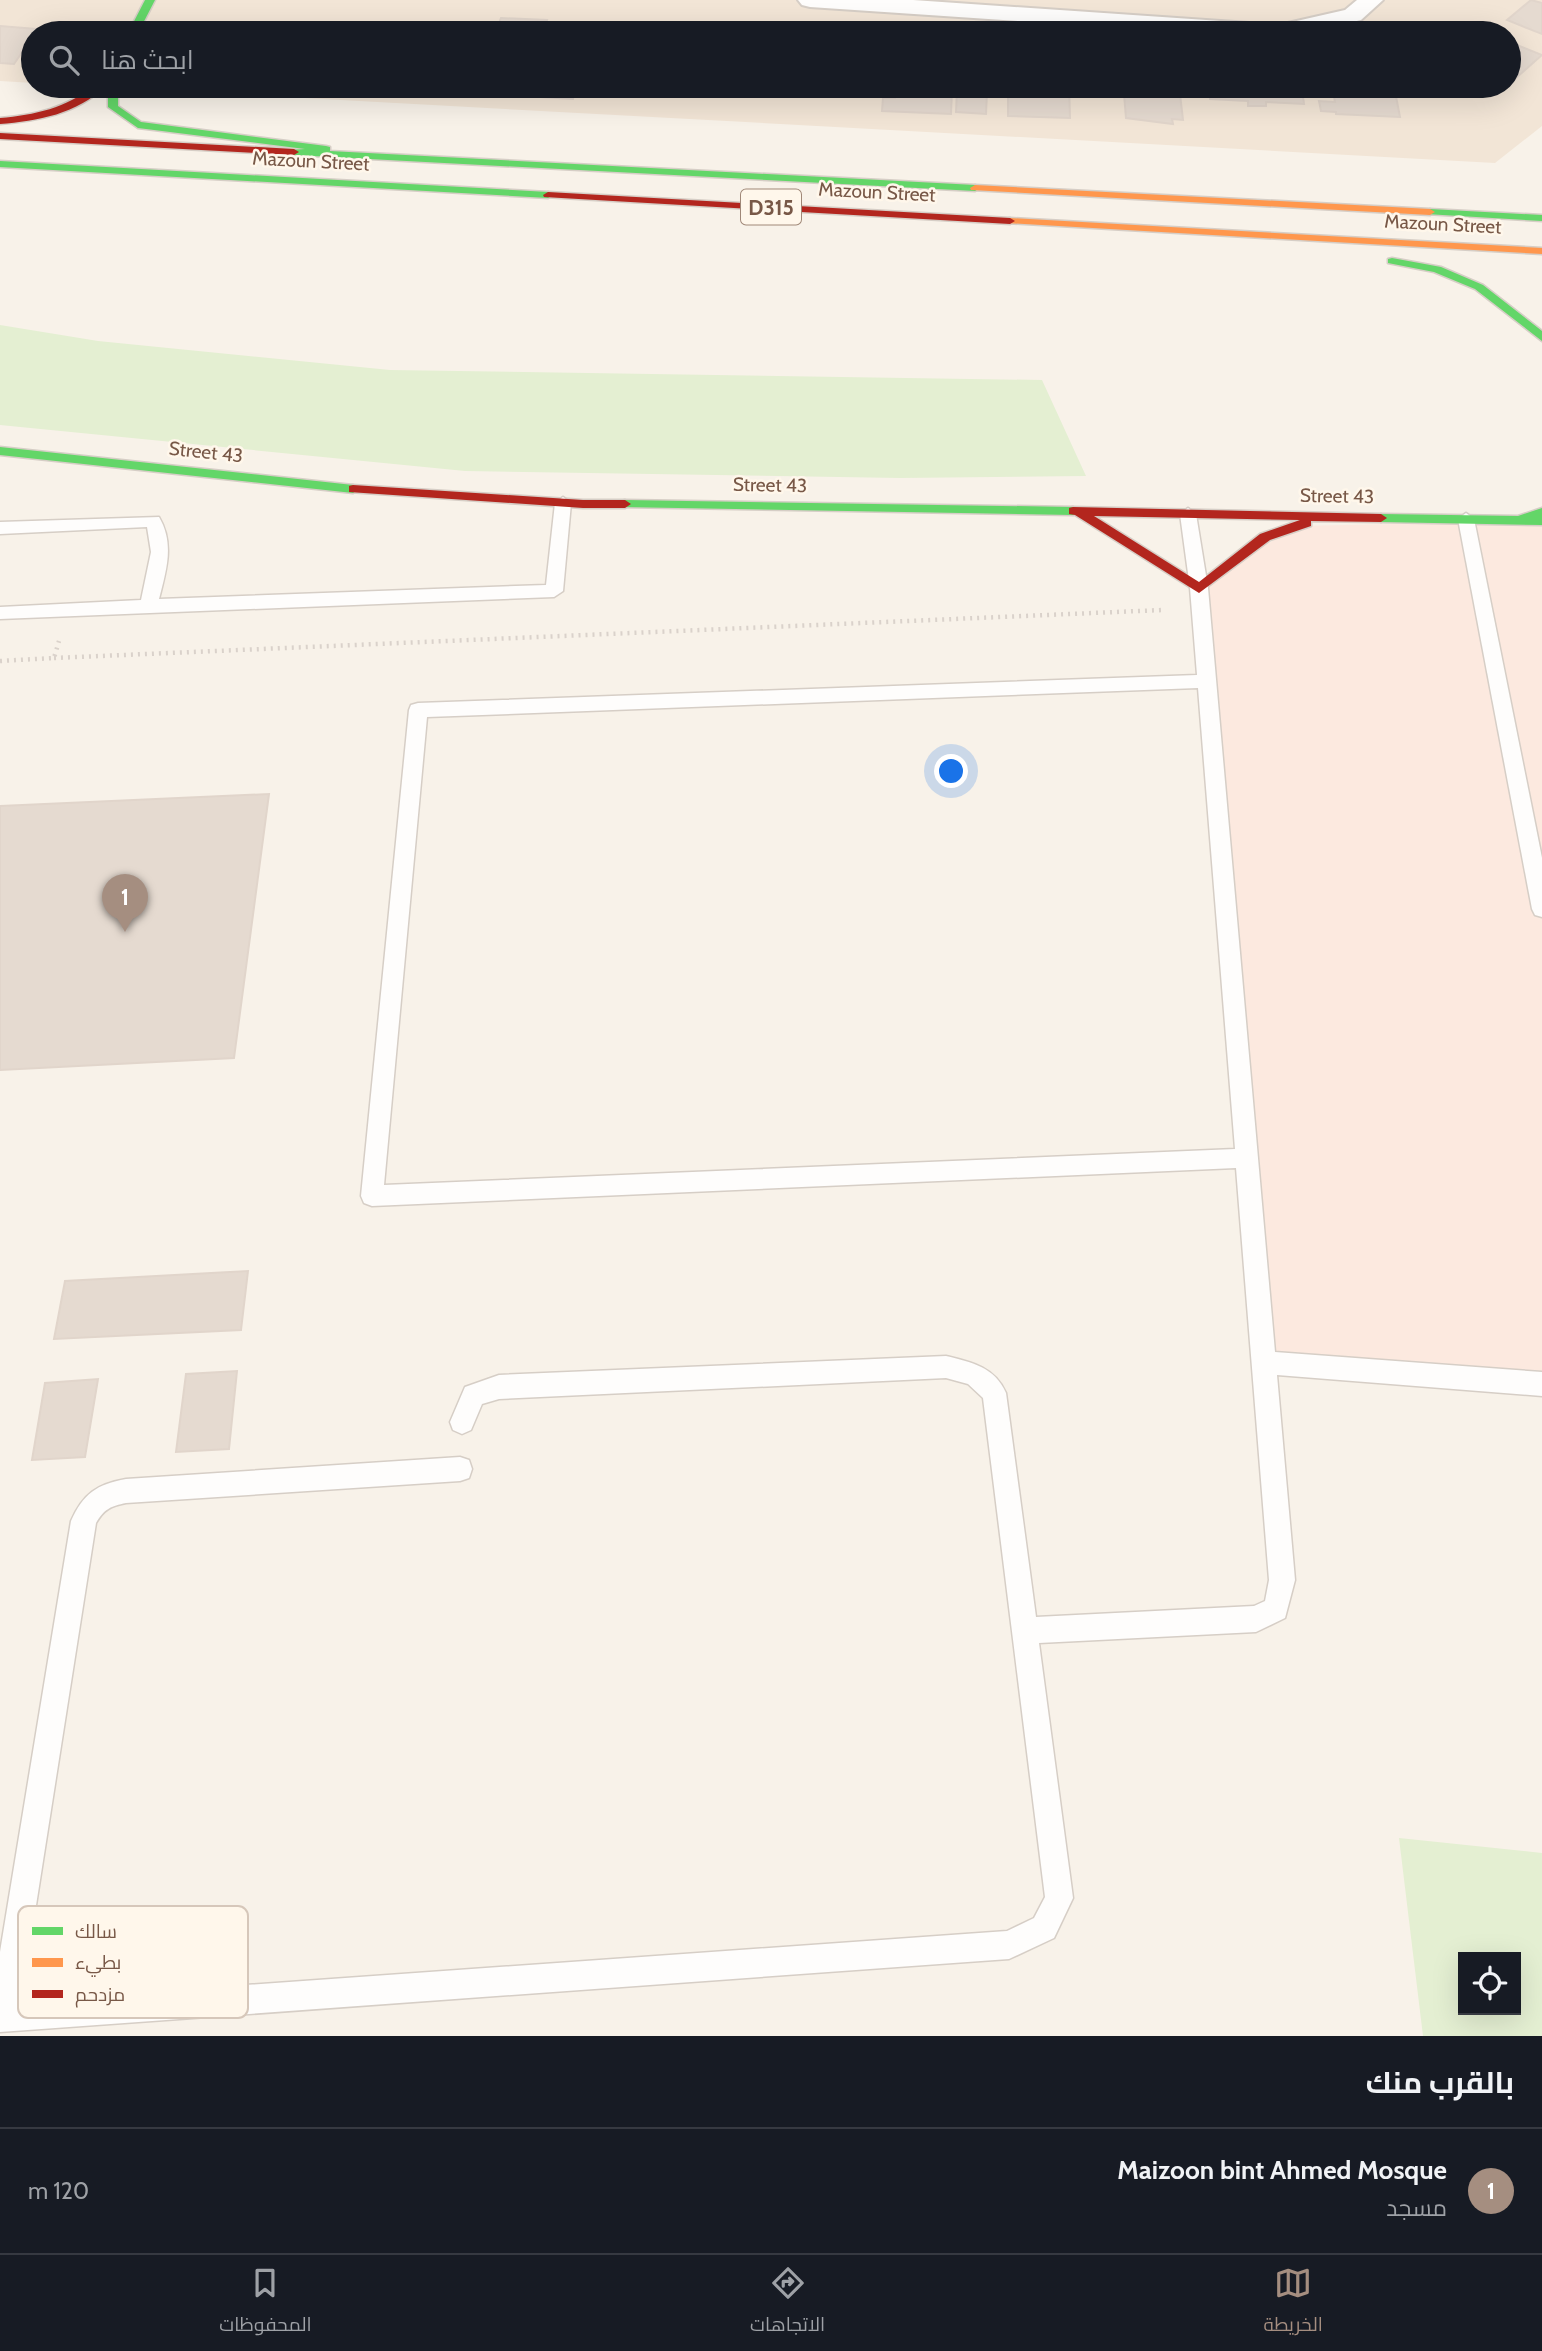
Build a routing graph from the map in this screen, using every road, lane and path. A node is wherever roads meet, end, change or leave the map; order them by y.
1 (150, 0) edge
2 (810, 0) edge
3 (1371, 0) edge
4 (139, 21) edge
5 (1118, 21) edge
6 (1327, 21) edge
7 (84, 98) edge
8 (113, 98) edge
9 (0, 121) edge
10 (0, 136) edge
11 (383, 156) junction
12 (0, 164) edge
13 (1542, 218) edge
14 (1172, 230) junction
15 (1542, 251) edge
16 (1542, 337) edge
17 (0, 451) edge
18 (563, 503) junction
19 (1079, 512) junction
20 (1542, 512) edge
21 (1188, 514) junction
22 (1324, 517) junction
23 (1466, 519) junction
24 (1521, 520) junction
25 (1542, 520) edge
26 (0, 528) edge
27 (1200, 598) junction
28 (148, 606) junction
29 (67, 610) junction
30 (0, 613) edge
31 (54, 659) junction
32 (0, 661) edge
33 (1207, 681) junction
34 (1542, 909) edge
35 (1247, 1158) junction
36 (1264, 1363) junction
37 (1542, 1384) edge
38 (462, 1422) dead end
39 (460, 1469) dead end
40 (1024, 1631) junction
41 (20, 1906) edge
42 (18, 1919) edge
43 (248, 1999) edge
44 (2, 2016) edge

1 - 4 main road
2 - 5 street
3 - 6 street
7 - 9 main road
8 - 11 main road
10 - 11 main road, Mazoun Street / D315
11 - 13 main road, Mazoun Street / D315
12 - 14 main road, Mazoun Street / D315
14 - 15 main road, Mazoun Street / D315
14 - 16 main road
17 - 18 main road, Street 43
18 - 19 main road, Street 43
18 - 28 lane
19 - 21 main road, Street 43
19 - 27 main road
20 - 24 main road
21 - 22 main road, Street 43
21 - 27 lane
22 - 23 main road, Street 43
22 - 27 main road
23 - 24 main road, Street 43
23 - 34 lane
24 - 25 main road, Street 43
26 - 28 lane
27 - 31 path
27 - 33 lane
28 - 29 lane
29 - 30 lane
29 - 31 path
31 - 32 path
33 - 35 lane
33 - 35 lane
35 - 36 lane
36 - 37 lane
36 - 40 lane
38 - 40 lane
39 - 41 lane
40 - 43 lane
42 - 44 lane

